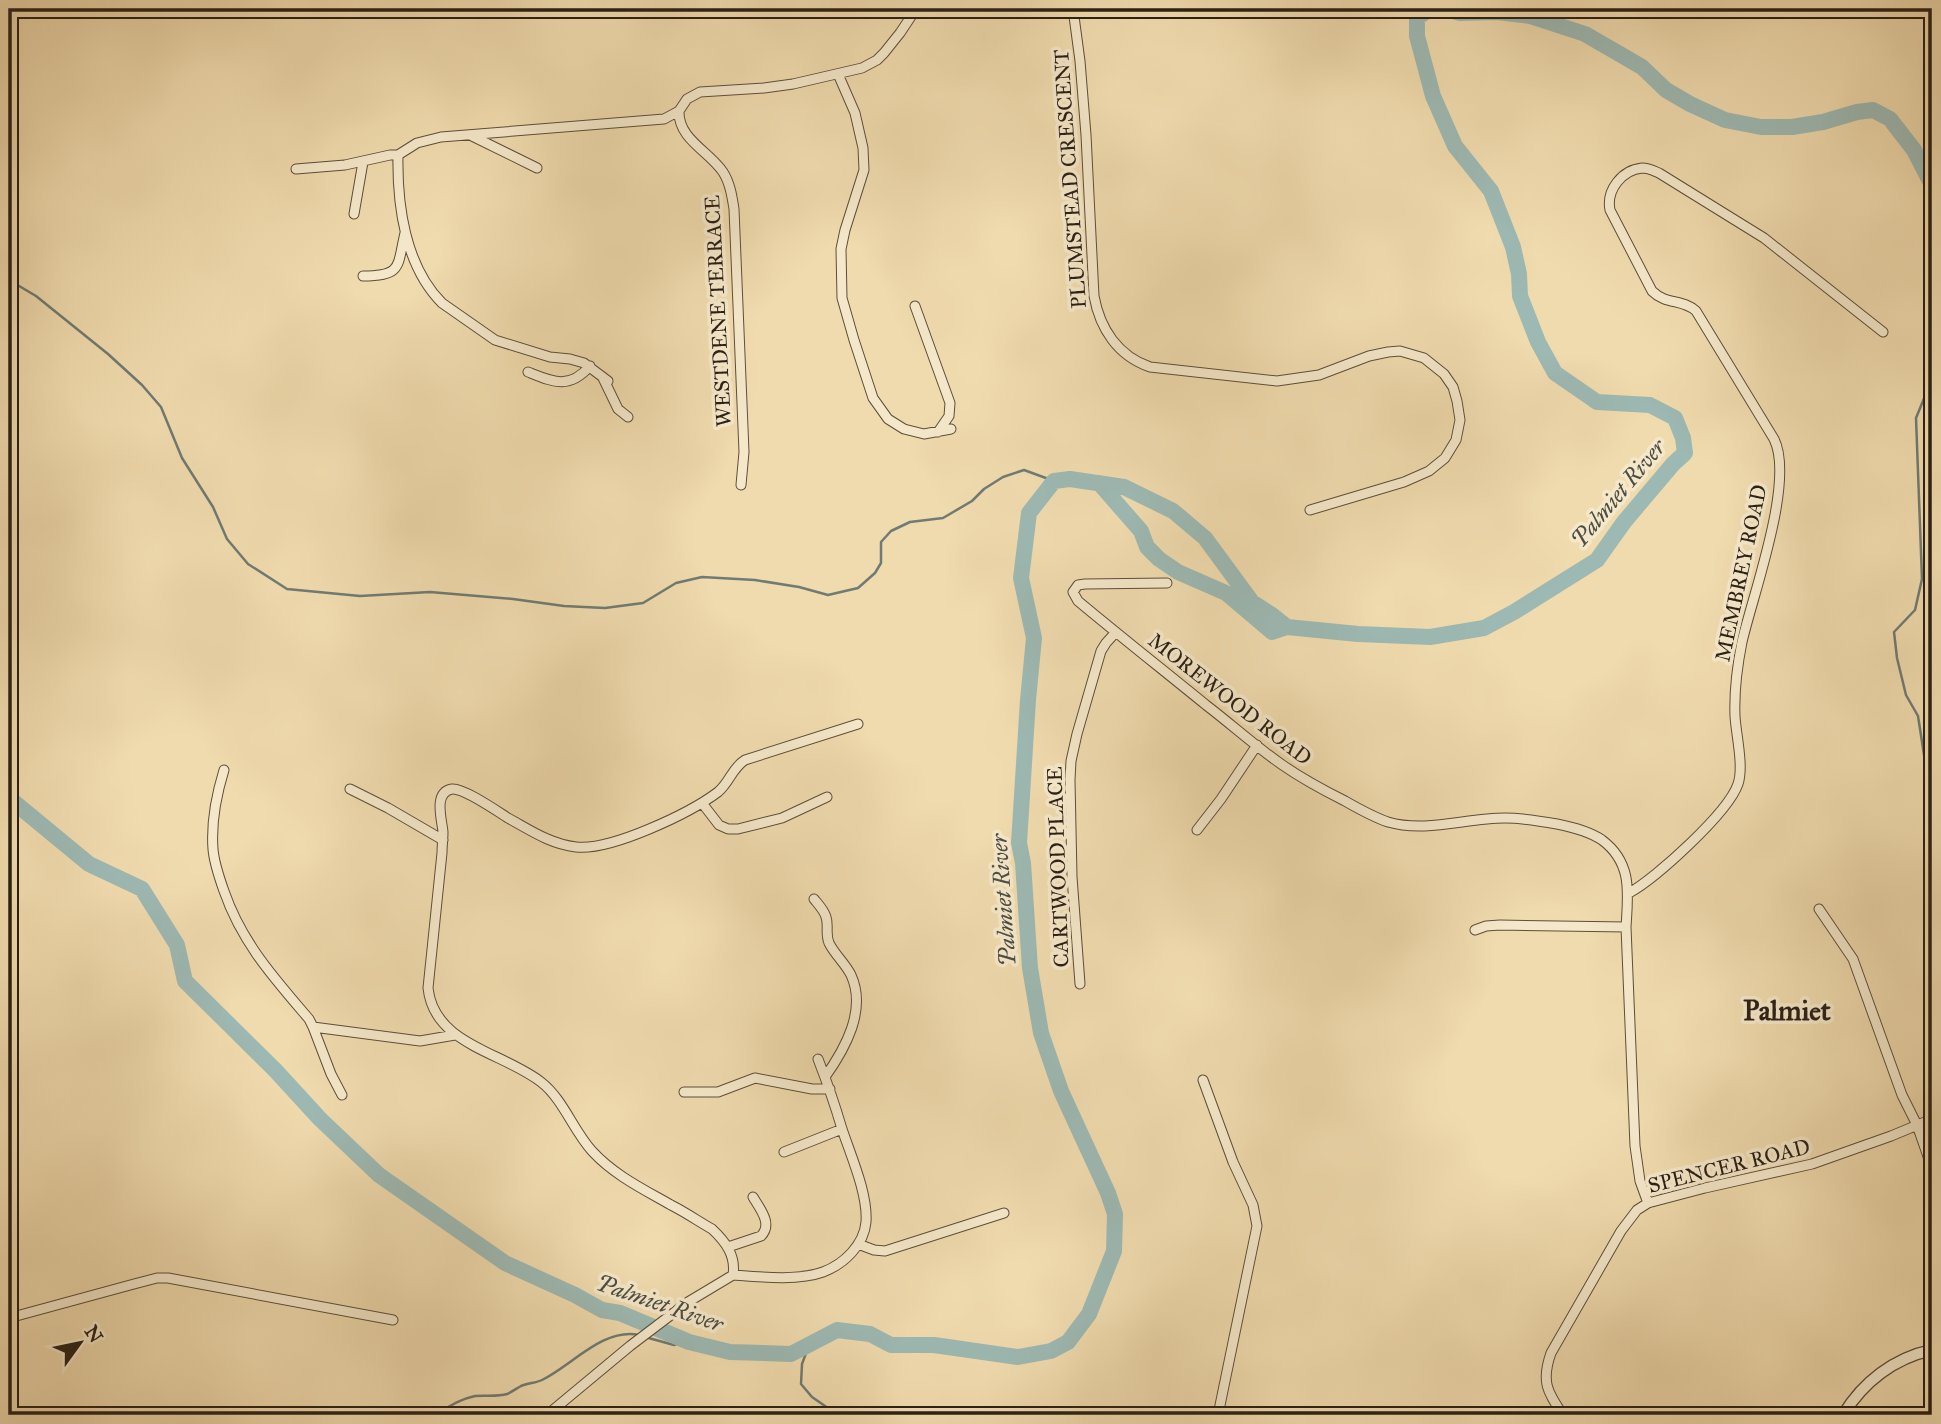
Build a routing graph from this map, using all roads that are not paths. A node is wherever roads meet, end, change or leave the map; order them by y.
1 (916, 9) edge
2 (1073, 9) edge
3 (838, 74) junction
4 (679, 111) junction
5 (471, 135) junction
6 (398, 155) junction
7 (363, 162) junction
8 (537, 168) dead end
9 (296, 169) dead end
10 (354, 214) dead end
11 (405, 232) junction
12 (363, 276) dead end
13 (915, 306) dead end
14 (1883, 332) dead end
15 (590, 366) junction
16 (528, 372) dead end
17 (628, 416) dead end
18 (951, 429) dead end
19 (938, 432) junction
20 (741, 485) dead end
21 (1310, 510) dead end
22 (1167, 583) dead end
23 (1116, 632) junction
24 (858, 724) dead end
25 (1257, 746) junction
26 (224, 770) dead end
27 (349, 789) dead end
28 (827, 797) dead end
29 (702, 803) junction
30 (1196, 830) dead end
31 (443, 840) junction
32 (1629, 893) junction
33 (814, 899) dead end
34 (1819, 909) dead end
35 (1626, 927) junction
36 (1475, 929) dead end
37 (1080, 984) dead end
38 (313, 1027) junction
39 (455, 1035) junction
40 (818, 1059) dead end
41 (825, 1077) junction
42 (1203, 1080) dead end
43 (830, 1090) junction
44 (684, 1092) dead end
45 (342, 1095) dead end
46 (1932, 1119) edge
47 (1917, 1125) junction
48 (842, 1129) junction
49 (784, 1152) dead end
50 (1932, 1168) edge
51 (752, 1197) dead end
52 (1648, 1203) junction
53 (1004, 1213) dead end
54 (858, 1244) junction
55 (728, 1247) junction
56 (733, 1275) junction
57 (9, 1318) edge
58 (393, 1320) dead end
59 (1932, 1350) edge
60 (547, 1415) edge
61 (1218, 1415) edge
62 (1563, 1415) edge
63 (1843, 1415) edge

1 - 3 street
2 - 21 street, PLUMSTEAD CRESCENT
3 - 4 street
3 - 19 street
4 - 5 street
4 - 20 street, WESTDENE TERRACE
5 - 6 street
5 - 8 street
6 - 7 street
6 - 11 street
7 - 9 street
7 - 10 street
11 - 12 street
11 - 15 street
13 - 19 street
14 - 32 street, MEMBREY ROAD
15 - 16 street
15 - 17 street
18 - 19 street
22 - 23 street, MOREWOOD ROAD
23 - 25 street, MOREWOOD ROAD
23 - 37 street, CARTWOOD PLACE
24 - 29 street
25 - 30 street
25 - 32 street, MOREWOOD ROAD
26 - 38 street
27 - 31 street
28 - 29 street
29 - 31 street
31 - 39 street
32 - 35 street, MOREWOOD ROAD
33 - 41 street
34 - 47 street
35 - 36 street
35 - 52 street, MOREWOOD ROAD
38 - 39 street
38 - 45 street
39 - 55 street
40 - 41 street
41 - 43 street
42 - 61 street
43 - 44 street
43 - 48 street
46 - 47 street, SPENCER ROAD
47 - 50 street
47 - 52 street, SPENCER ROAD
48 - 49 street
48 - 54 street
51 - 55 street
52 - 62 street, SPENCER ROAD
53 - 54 street
54 - 56 street
55 - 56 street
56 - 60 street
57 - 58 street
59 - 63 street

